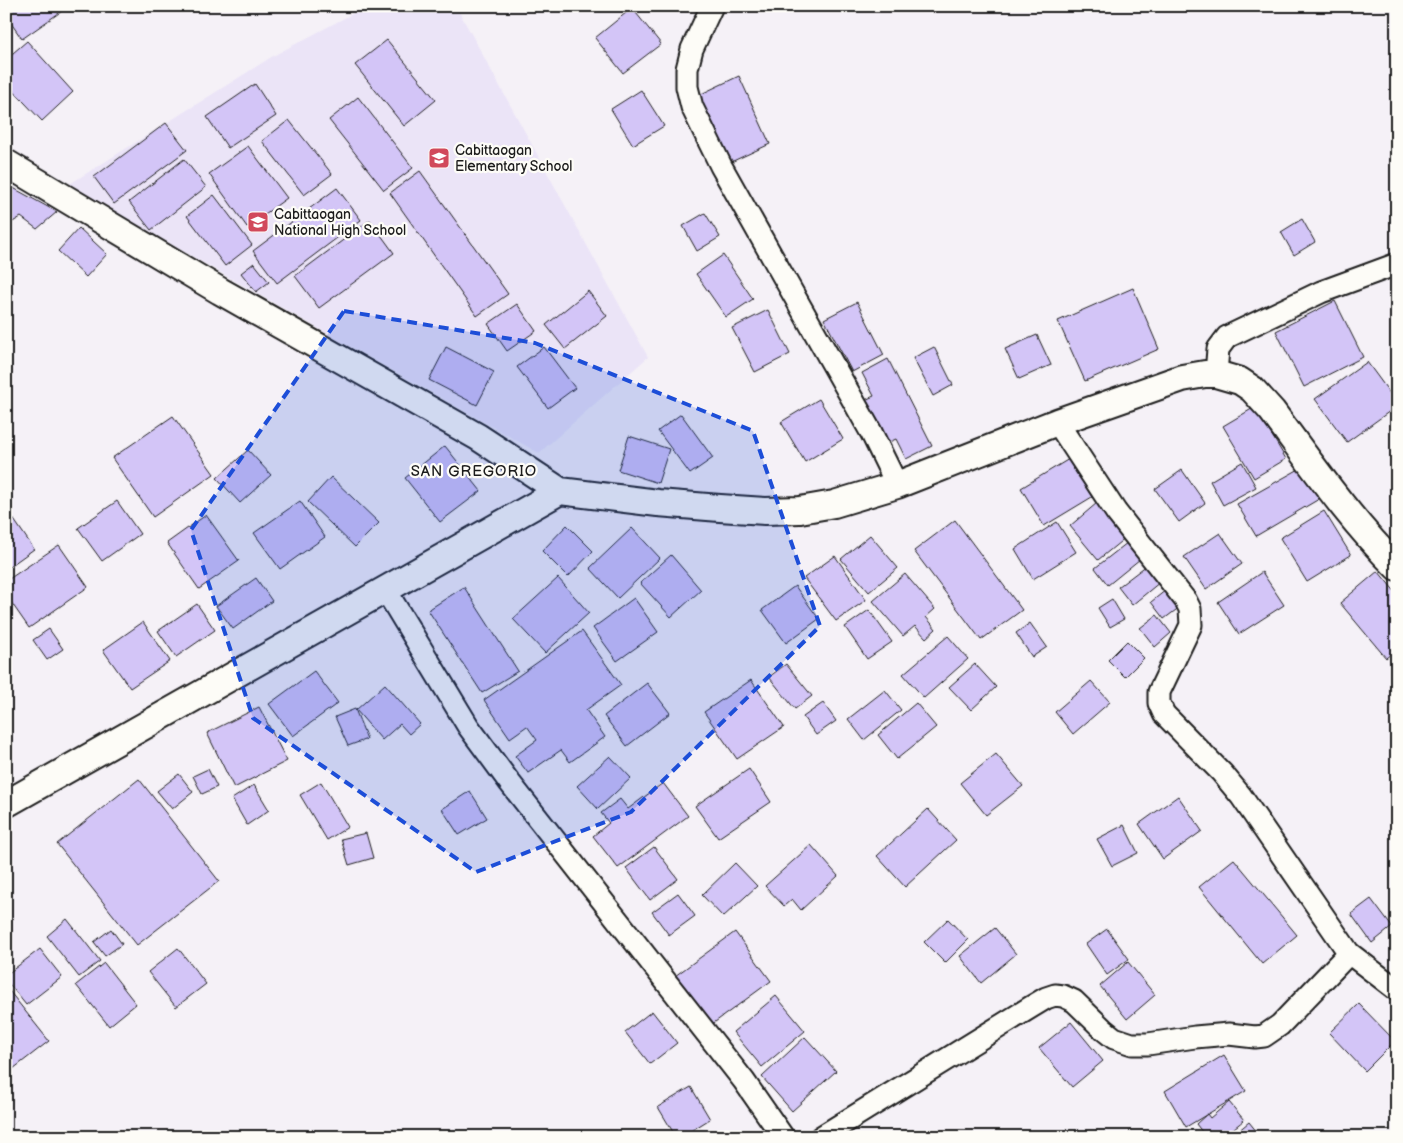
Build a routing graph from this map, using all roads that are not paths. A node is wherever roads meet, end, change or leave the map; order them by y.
1 (712, 6) edge
2 (6, 163) edge
3 (1397, 264) edge
4 (1216, 374) junction
5 (1057, 422) junction
6 (897, 485) junction
7 (560, 490) junction
8 (1397, 567) edge
9 (385, 589) junction
10 (6, 804) edge
11 (1349, 953) junction
12 (1397, 990) edge
13 (783, 1137) edge
14 (821, 1137) edge

1 - 6 street
2 - 7 street
3 - 4 street
4 - 5 street
4 - 8 street
5 - 6 street
5 - 11 street
6 - 7 street
7 - 9 street
9 - 10 street
9 - 13 street
11 - 12 street
11 - 14 street

